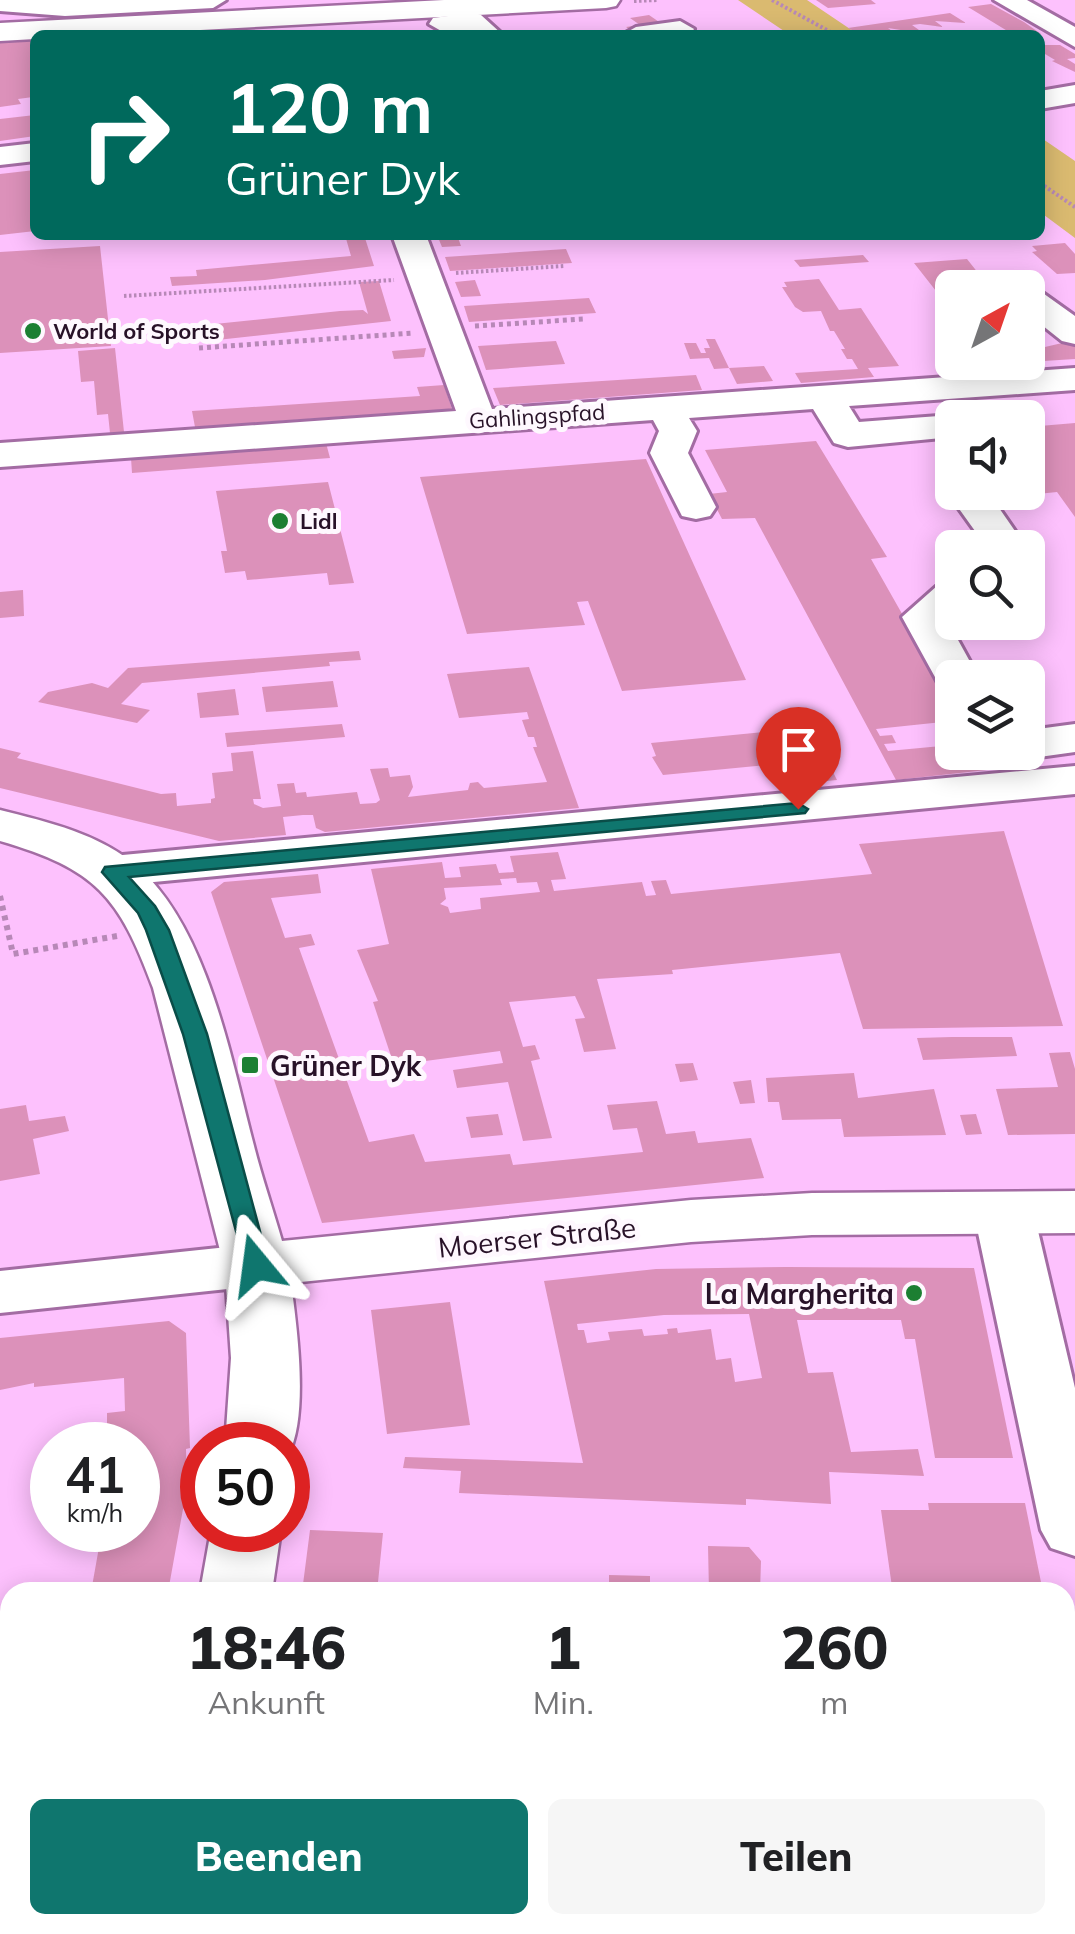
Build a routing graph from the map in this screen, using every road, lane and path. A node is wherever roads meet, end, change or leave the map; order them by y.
1 (213, 0) edge
2 (395, 0) edge
3 (606, 0) edge
4 (772, 0) edge
5 (1007, 0) edge
6 (4, 15) edge
7 (443, 24) dead end
8 (40, 25) junction
9 (130, 25) junction
10 (680, 29) dead end
11 (157, 30) edge
12 (483, 30) edge
13 (673, 30) edge
14 (827, 30) edge
15 (1075, 39) edge
16 (1075, 94) edge
17 (1045, 99) edge
18 (30, 153) edge
19 (0, 156) edge
20 (1045, 186) edge
21 (1075, 207) edge
22 (411, 240) edge
23 (564, 266) dead end
24 (425, 276) junction
25 (124, 296) dead end
26 (1045, 311) edge
27 (584, 320) dead end
28 (444, 330) junction
29 (1075, 333) edge
30 (199, 348) dead end
31 (1075, 379) edge
32 (1030, 382) junction
33 (985, 400) edge
34 (665, 408) junction
35 (1062, 416) dead end
36 (935, 418) edge
37 (478, 420) junction
38 (0, 455) edge
39 (696, 507) dead end
40 (935, 608) edge
41 (935, 637) edge
42 (1075, 738) edge
43 (1045, 742) edge
44 (1042, 773) edge
45 (0, 826) edge
46 (112, 872) junction
47 (0, 896) edge
48 (158, 930) junction
49 (1075, 1212) edge
50 (1004, 1214) junction
51 (256, 1265) junction
52 (0, 1292) edge
53 (260, 1422) edge
54 (1075, 1530) edge
55 (242, 1552) edge
56 (238, 1582) edge

1 - 6 street
2 - 8 main road
3 - 9 main road
4 - 14 path
5 - 15 street
6 - 8 main road
7 - 12 street
8 - 9 main road
9 - 11 street
10 - 13 street
16 - 17 street
18 - 19 street
20 - 21 path
22 - 24 street
23 - 24 path
24 - 25 path
24 - 28 street
26 - 29 street
27 - 28 path
28 - 30 path
28 - 37 street
31 - 32 street
32 - 33 street
32 - 35 street
34 - 36 street, Gahlingspfad
34 - 37 street, Gahlingspfad
34 - 39 street
37 - 38 street, Gahlingspfad
40 - 41 street
42 - 43 street
44 - 46 street
45 - 46 main road
46 - 48 main road
47 - 48 path
48 - 51 main road
49 - 50 main road, Moerser Straße
50 - 51 main road, Moerser Straße
50 - 54 street
51 - 52 street, Moerser Straße
51 - 53 main road
55 - 56 main road

